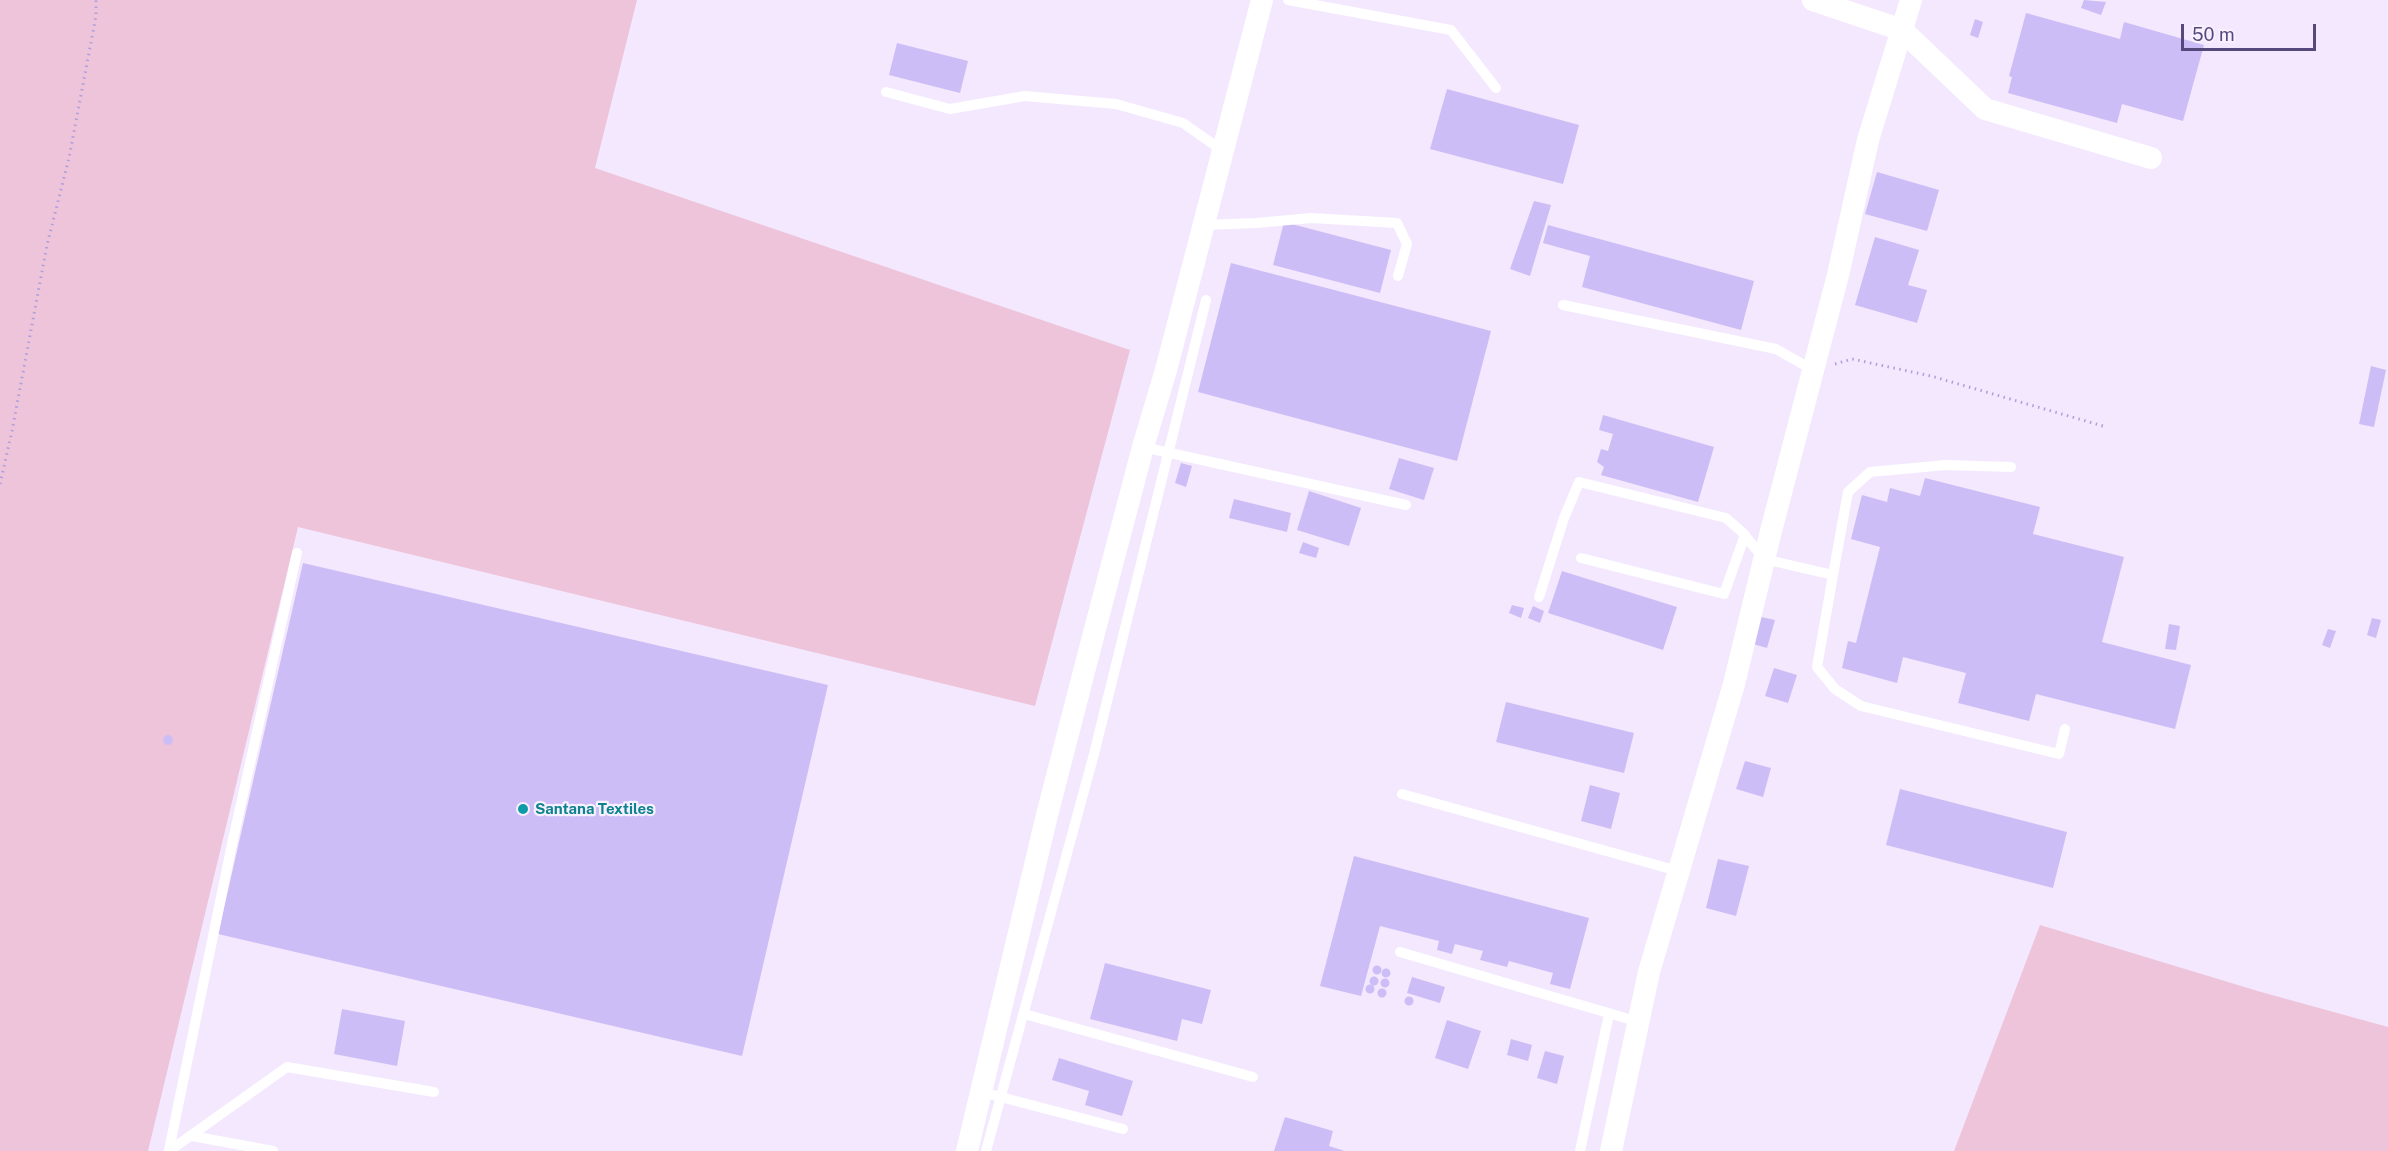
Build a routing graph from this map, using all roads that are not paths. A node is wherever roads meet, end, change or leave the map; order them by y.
1 (1262, 0) edge
2 (1288, 0) edge
3 (1814, 0) edge
4 (1911, 0) edge
5 (1902, 30) junction
6 (1496, 88) dead end
7 (886, 92) dead end
8 (1224, 151) junction
9 (2151, 158) dead end
10 (1205, 225) junction
11 (1398, 276) dead end
12 (1206, 300) dead end
13 (1563, 305) dead end
14 (1813, 370) junction
15 (1143, 447) junction
16 (1169, 453) junction
17 (2011, 467) dead end
18 (1406, 505) dead end
19 (1745, 535) junction
20 (297, 553) dead end
21 (1581, 558) dead end
22 (1764, 559) junction
23 (1833, 575) junction
24 (1539, 597) dead end
25 (2065, 729) dead end
26 (1402, 794) dead end
27 (1678, 871) junction
28 (1400, 952) dead end
29 (1024, 1014) junction
30 (1609, 1014) junction
31 (1638, 1022) junction
32 (1252, 1077) dead end
33 (434, 1092) dead end
34 (991, 1095) junction
35 (1123, 1129) dead end
36 (192, 1136) junction
37 (169, 1151) edge
38 (273, 1151) edge
39 (967, 1151) edge
40 (986, 1151) edge
41 (1580, 1151) edge
42 (1611, 1151) edge

1 - 8 street
2 - 6 lane
3 - 5 street
4 - 5 street
5 - 9 street
5 - 14 street
7 - 8 lane
8 - 10 street
10 - 11 lane
10 - 15 street
12 - 16 lane
13 - 14 lane
14 - 22 street
15 - 16 lane
15 - 34 street
16 - 18 lane
16 - 29 lane
17 - 23 lane
19 - 21 lane
19 - 22 lane
19 - 24 lane
20 - 37 lane
22 - 23 lane
22 - 27 street
23 - 25 lane
26 - 27 lane
27 - 31 street
28 - 30 lane
29 - 32 lane
29 - 34 lane
30 - 31 lane
30 - 41 lane
31 - 42 street
33 - 36 lane
34 - 35 lane
34 - 39 street
34 - 40 lane
36 - 37 lane
36 - 38 lane

